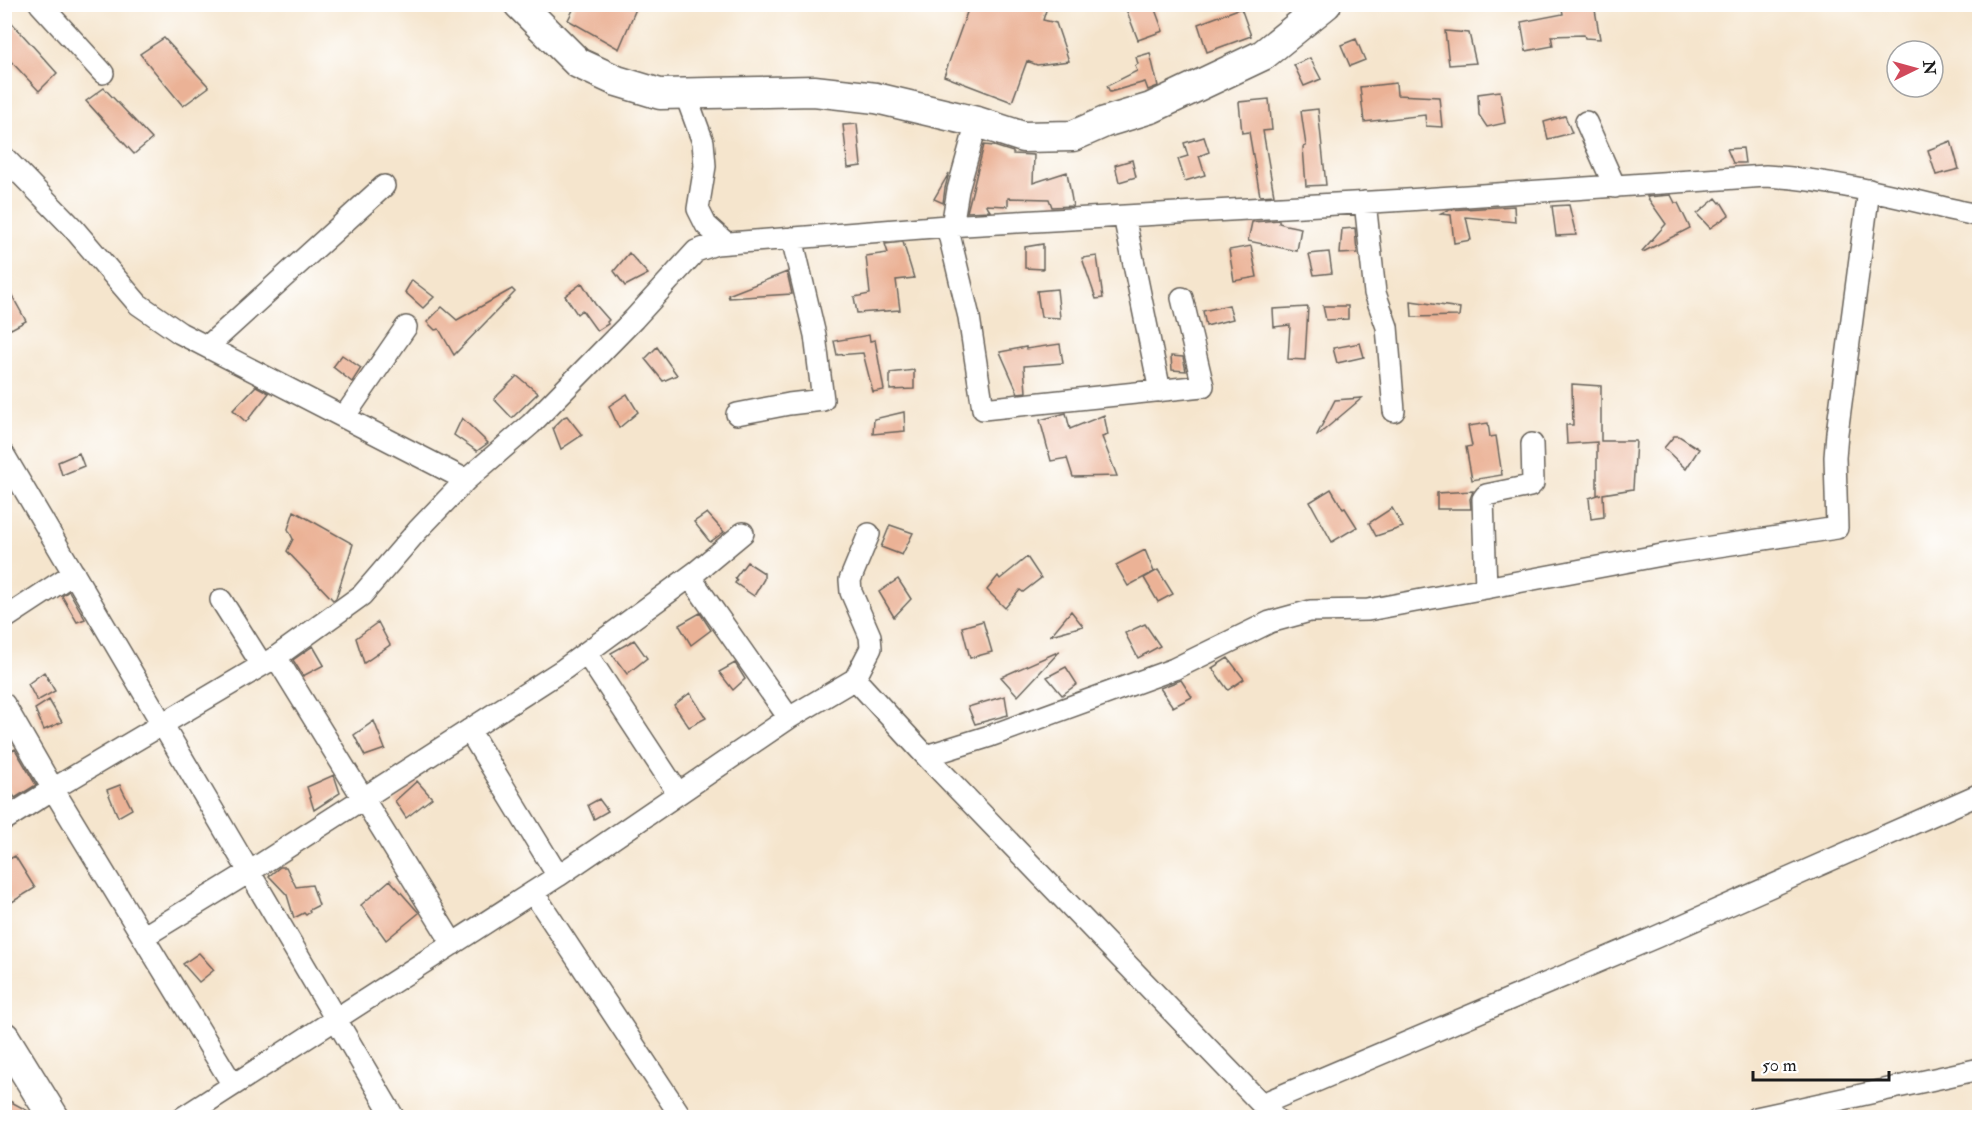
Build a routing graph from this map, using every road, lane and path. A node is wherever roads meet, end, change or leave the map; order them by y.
1 (40, 4) edge
2 (519, 4) edge
3 (1326, 4) edge
4 (103, 73) dead end
5 (686, 93) junction
6 (977, 122) junction
7 (1586, 122) dead end
8 (4, 157) edge
9 (384, 186) dead end
10 (1614, 187) junction
11 (1869, 190) junction
12 (1365, 202) junction
13 (699, 215) junction
14 (1124, 216) junction
15 (1980, 216) edge
16 (950, 226) junction
17 (792, 238) junction
18 (726, 243) junction
19 (696, 251) junction
20 (1182, 298) dead end
21 (406, 327) dead end
22 (207, 347) junction
23 (1160, 392) junction
24 (1394, 411) dead end
25 (737, 414) dead end
26 (344, 417) junction
27 (1532, 444) dead end
28 (4, 454) edge
29 (466, 480) junction
30 (743, 533) dead end
31 (869, 534) dead end
32 (74, 573) junction
33 (690, 577) junction
34 (1486, 588) junction
35 (221, 600) dead end
36 (4, 618) edge
37 (586, 653) junction
38 (269, 661) junction
39 (855, 679) junction
40 (4, 704) edge
41 (789, 718) junction
42 (162, 724) junction
43 (469, 730) junction
44 (926, 756) junction
45 (53, 789) junction
46 (678, 793) junction
47 (1980, 794) edge
48 (362, 799) junction
49 (4, 820) edge
50 (249, 872) junction
51 (558, 876) junction
52 (533, 892) junction
53 (143, 937) junction
54 (453, 944) junction
55 (335, 1019) junction
56 (4, 1037) edge
57 (1980, 1069) edge
58 (233, 1085) junction
59 (1269, 1111) edge
60 (54, 1118) edge
61 (182, 1118) edge
62 (394, 1118) edge
63 (682, 1118) edge
64 (1756, 1118) edge

1 - 4 street
2 - 5 street
3 - 6 street
5 - 6 street
5 - 13 street
6 - 16 street
7 - 10 street
8 - 22 street
9 - 22 street
10 - 11 street
10 - 12 street
11 - 15 street
11 - 34 street
12 - 14 street
12 - 24 street
13 - 18 street
13 - 19 street
14 - 16 street
14 - 23 street
16 - 17 street
16 - 23 street
17 - 18 street
17 - 25 street
18 - 19 street
19 - 29 street
20 - 23 street
21 - 26 street
22 - 26 street
26 - 29 street
27 - 34 street
28 - 32 street
29 - 38 street
30 - 33 street
31 - 39 street
32 - 36 street
32 - 42 street
33 - 37 street
33 - 41 street
34 - 44 street
35 - 38 street
37 - 43 street
37 - 46 street
38 - 42 street
38 - 48 street
39 - 41 street
39 - 44 street
40 - 45 street
41 - 46 street
42 - 45 street
42 - 50 street
43 - 48 street
43 - 51 street
44 - 59 street
45 - 49 street
45 - 53 street
46 - 51 street
47 - 59 street
48 - 50 street
48 - 54 street
50 - 53 street
50 - 55 street
51 - 52 street
52 - 54 street
52 - 63 street
53 - 58 street
54 - 55 street
55 - 58 street
55 - 62 street
56 - 60 street
57 - 64 street
58 - 61 street

